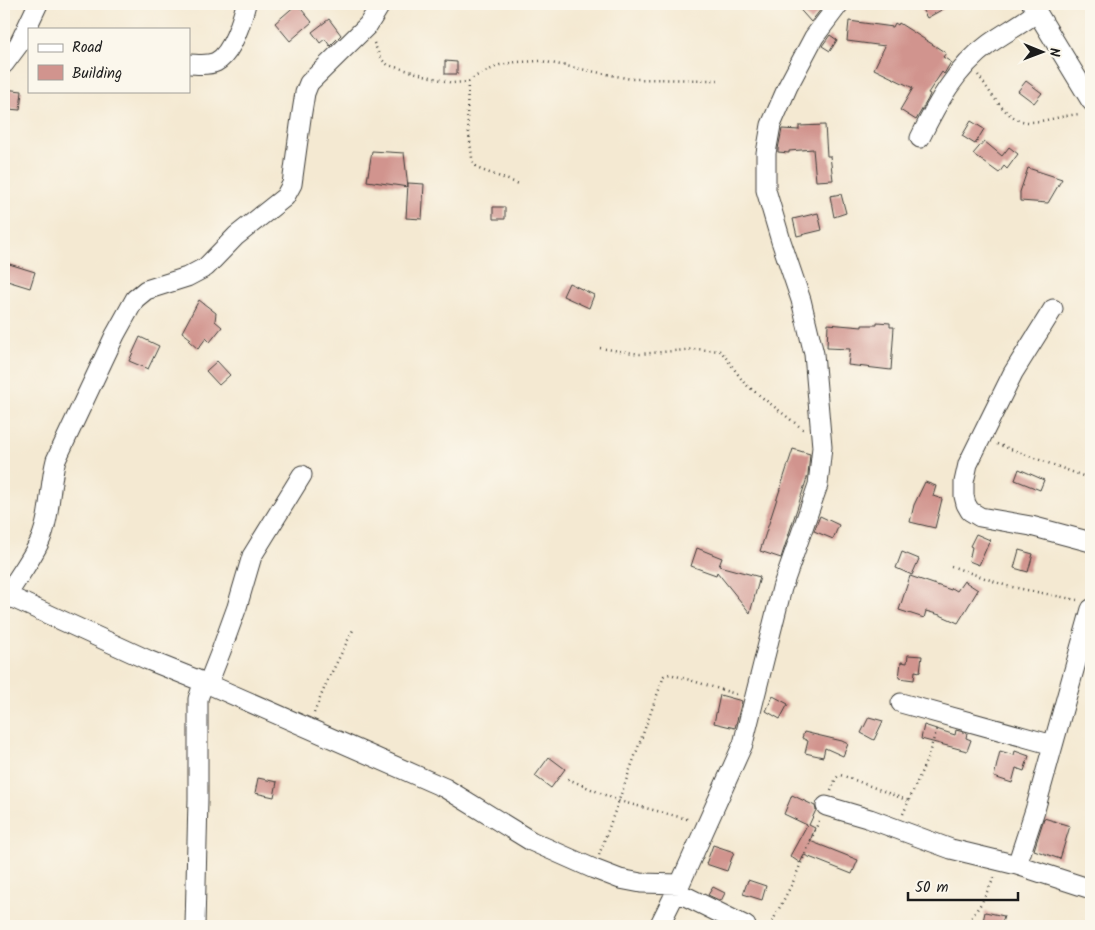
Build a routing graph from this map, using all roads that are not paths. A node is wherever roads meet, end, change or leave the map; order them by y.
1 (38, 4) edge
2 (246, 4) edge
3 (381, 4) edge
4 (839, 4) edge
5 (1034, 8) edge
6 (30, 28) edge
7 (24, 45) edge
8 (4, 64) edge
9 (190, 64) edge
10 (1087, 107) edge
11 (920, 138) dead end
12 (1053, 309) dead end
13 (302, 474) dead end
14 (1091, 542) edge
15 (6, 595) edge
16 (1087, 605) edge
17 (208, 684) junction
18 (901, 703) dead end
19 (1053, 745) junction
20 (826, 806) road end
21 (1010, 864) junction
22 (678, 888) junction
23 (1091, 890) edge
24 (194, 926) edge
25 (659, 926) edge
26 (746, 926) edge

1 - 6 street
2 - 9 street
3 - 15 street
4 - 22 street
5 - 10 street
5 - 11 street
7 - 8 street
12 - 14 street
13 - 17 street
15 - 17 street
16 - 19 street
17 - 22 street
17 - 24 street
18 - 19 street
19 - 21 street
20 - 21 street
21 - 23 street
22 - 25 street
22 - 26 street

